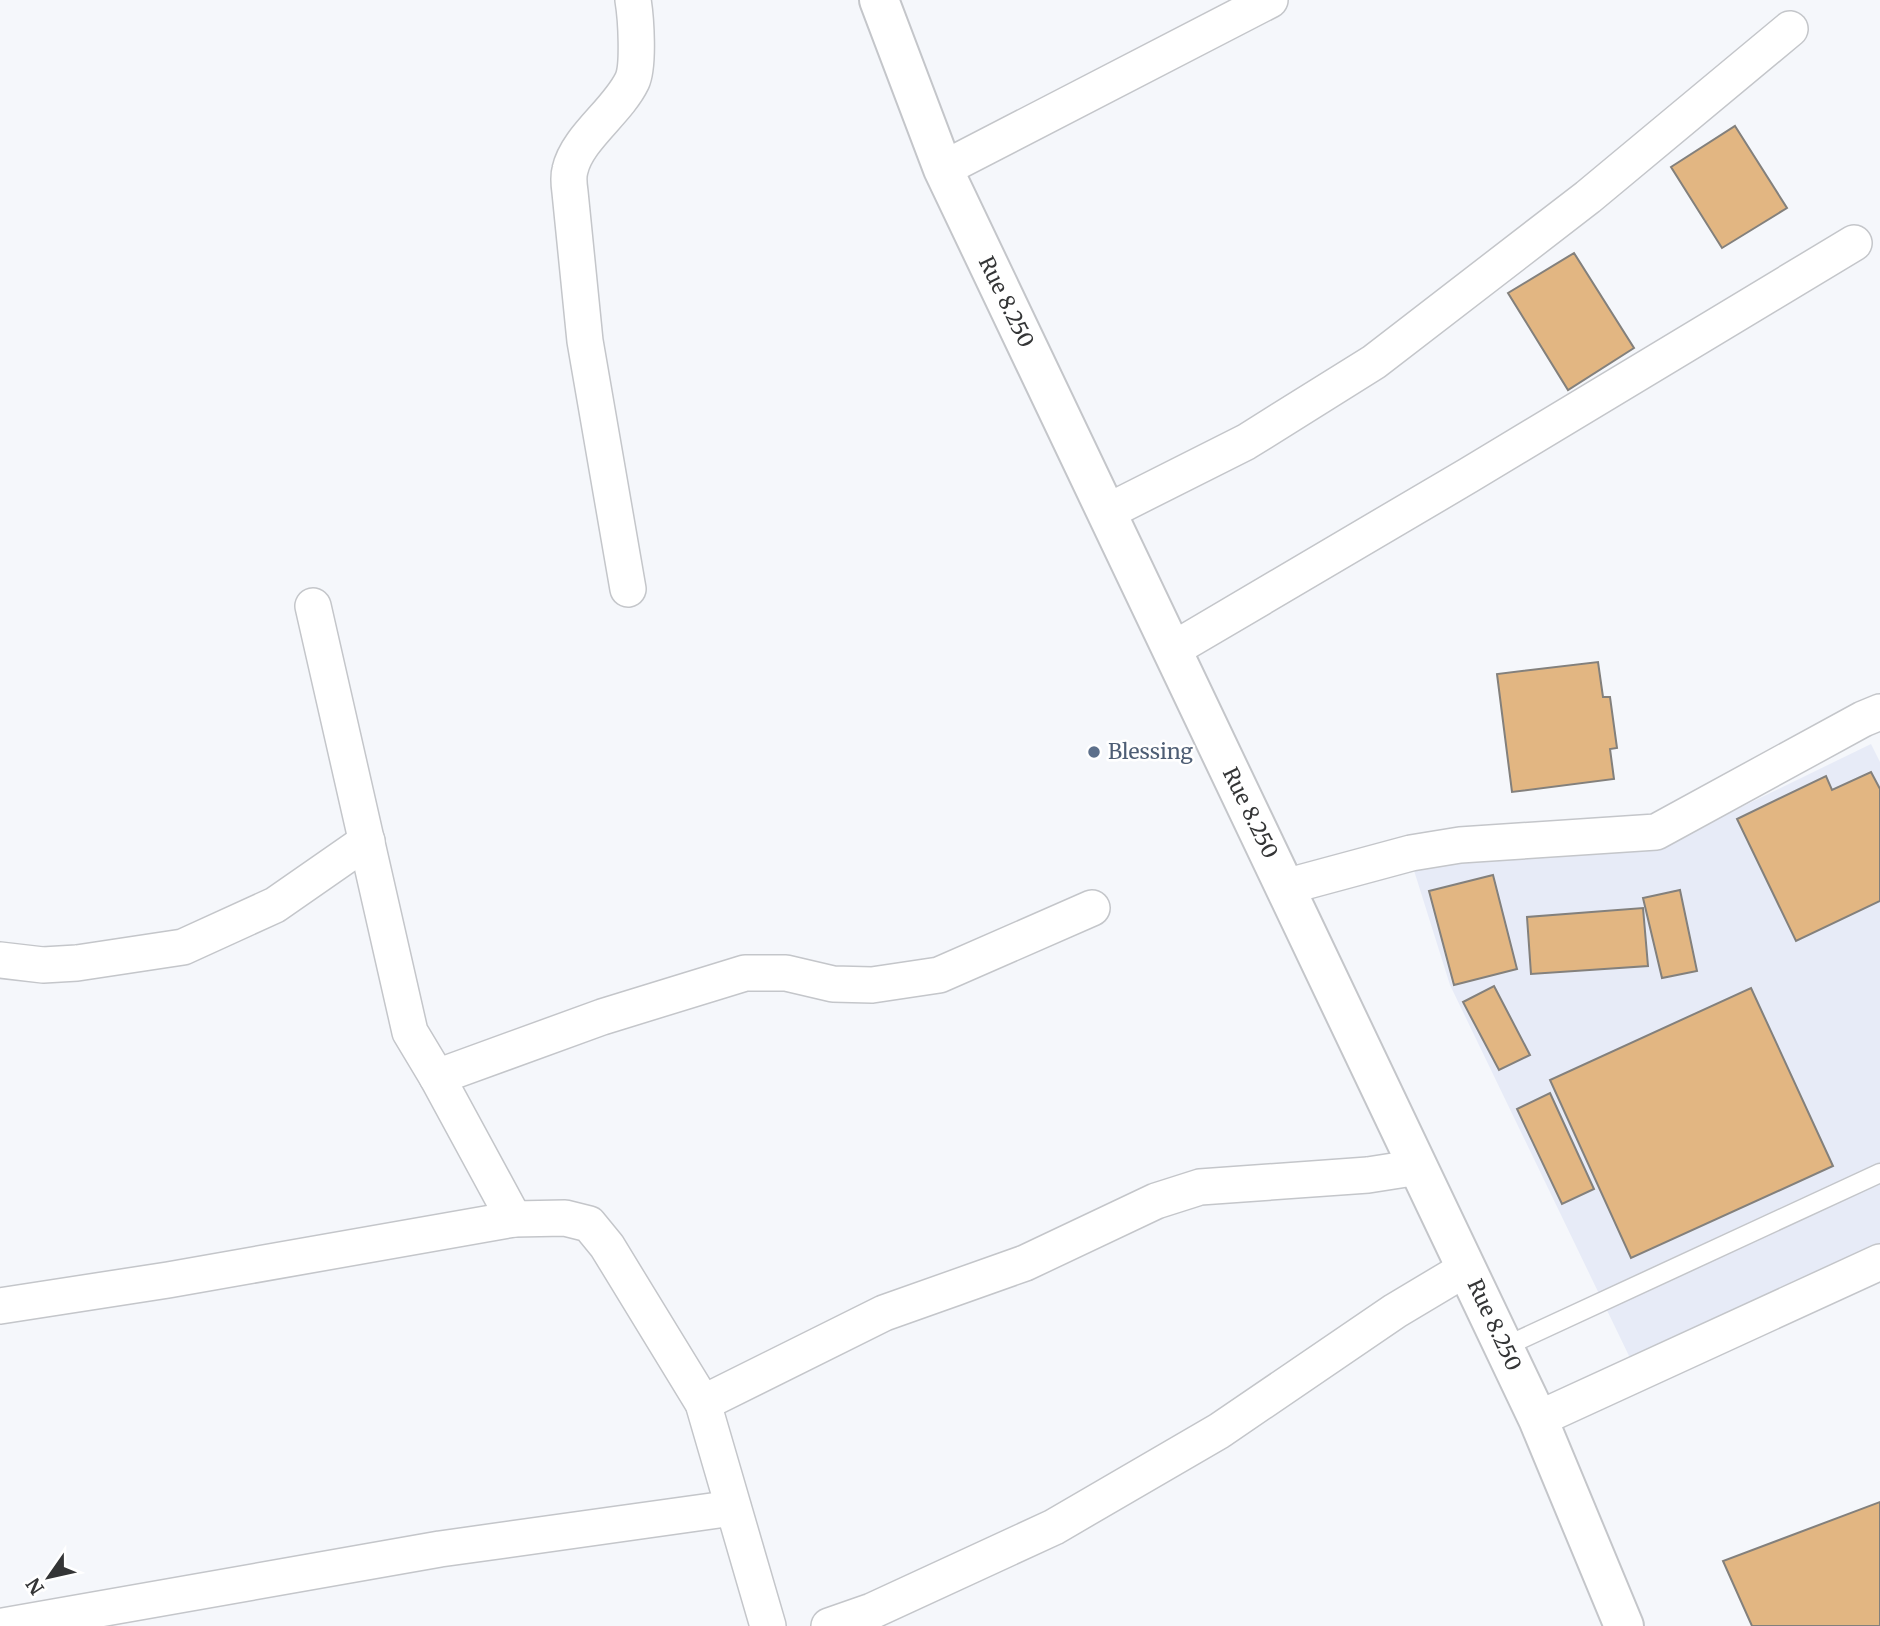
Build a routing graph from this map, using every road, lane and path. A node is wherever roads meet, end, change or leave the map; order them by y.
1 (633, 0) edge
2 (879, 0) edge
3 (1269, 0) edge
4 (1790, 29) dead end
5 (943, 169) junction
6 (1854, 243) dead end
7 (1107, 512) junction
8 (628, 589) dead end
9 (313, 606) dead end
10 (1172, 650) junction
11 (1880, 712) edge
12 (367, 841) junction
13 (1285, 887) junction
14 (1092, 908) dead end
15 (0, 960) edge
16 (437, 1077) junction
17 (1419, 1167) junction
18 (1880, 1173) edge
19 (514, 1219) junction
20 (1880, 1262) edge
21 (1467, 1268) junction
22 (0, 1306) edge
23 (1504, 1347) junction
24 (703, 1403) junction
25 (1538, 1419) junction
26 (733, 1508) junction
27 (4, 1626) edge
28 (768, 1626) edge
29 (829, 1626) edge
30 (1624, 1626) edge

1 - 8 street
2 - 5 highway, Rue 8.250
3 - 5 street
4 - 7 street
5 - 7 highway, Rue 8.250
6 - 10 street
7 - 10 highway, Rue 8.250
9 - 12 street
10 - 13 highway, Rue 8.250
11 - 13 street
12 - 15 street
12 - 16 street
13 - 17 highway, Rue 8.250
14 - 16 street
16 - 19 street
17 - 21 highway, Rue 8.250
17 - 24 street
18 - 23 lane
19 - 22 street
19 - 24 street
20 - 25 street
21 - 23 highway, Rue 8.250
21 - 29 street
23 - 25 highway, Rue 8.250
24 - 26 street
25 - 30 highway, Rue 8.250
26 - 27 street
26 - 28 street

